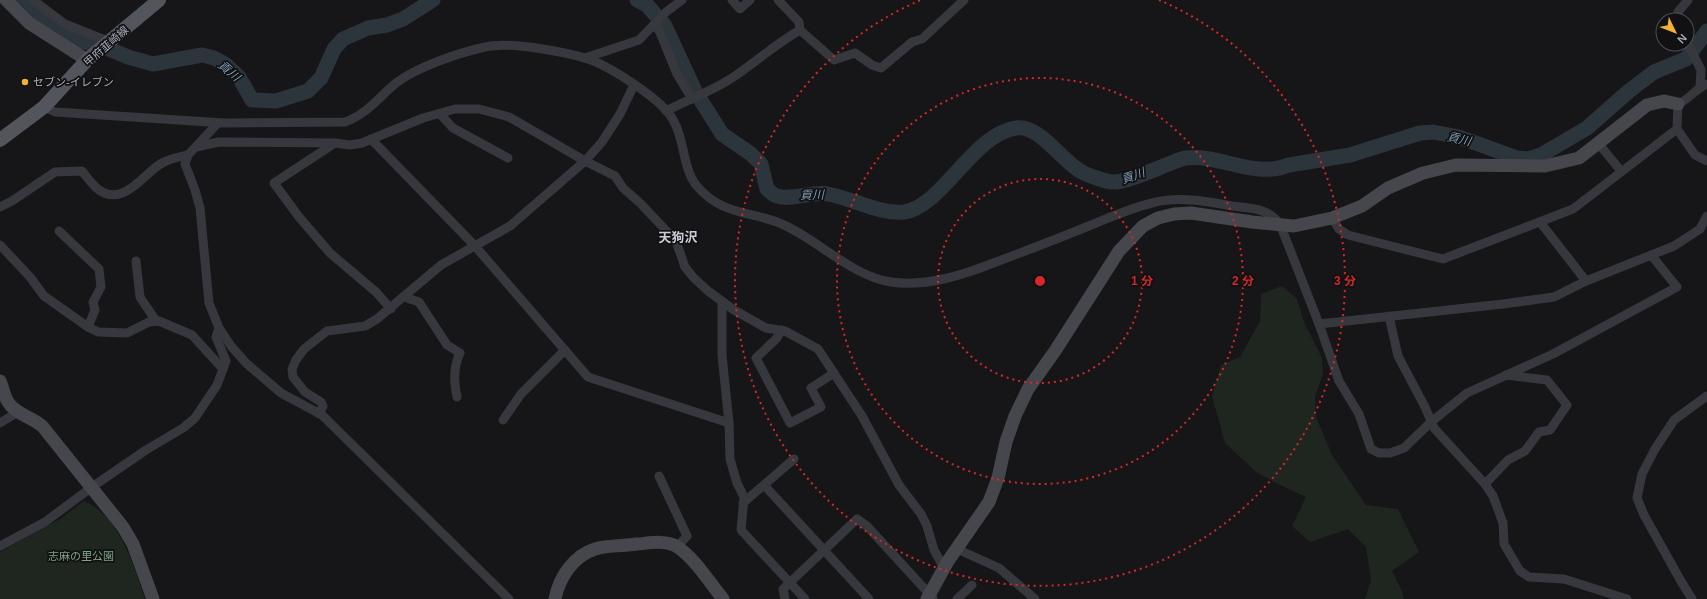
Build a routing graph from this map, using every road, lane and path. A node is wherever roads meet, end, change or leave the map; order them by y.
1 (6, 0) edge
2 (33, 0) edge
3 (159, 0) edge
4 (682, 0) edge
5 (732, 0) edge
6 (750, 0) edge
7 (778, 0) edge
8 (964, 0) edge
9 (1688, 0) edge
10 (1678, 12) edge
11 (655, 24) junction
12 (800, 30) junction
13 (110, 42) junction
14 (1692, 52) edge
15 (585, 58) junction
16 (87, 60) junction
17 (634, 85) junction
18 (1704, 85) edge
19 (693, 99) junction
20 (1678, 104) junction
21 (44, 107) junction
22 (666, 111) junction
23 (440, 114) junction
24 (218, 123) junction
25 (1677, 129) junction
26 (371, 139) junction
27 (0, 140) edge
28 (335, 143) junction
29 (1598, 143) junction
30 (196, 147) junction
31 (188, 155) junction
32 (508, 158) dead end
33 (585, 161) junction
34 (1707, 161) edge
35 (1621, 171) junction
36 (0, 207) edge
37 (1707, 216) edge
38 (1332, 218) junction
39 (1540, 222) junction
40 (1280, 224) junction
41 (59, 231) dead end
42 (0, 245) edge
43 (475, 246) junction
44 (1651, 255) junction
45 (136, 261) dead end
46 (1586, 281) junction
47 (404, 297) junction
48 (722, 302) junction
49 (391, 309) junction
50 (1389, 316) junction
51 (156, 321) junction
52 (1319, 324) junction
53 (88, 327) junction
54 (219, 328) junction
55 (782, 330) junction
56 (565, 350) junction
57 (223, 369) junction
58 (834, 373) junction
59 (1506, 375) junction
60 (0, 381) edge
61 (1707, 396) edge
62 (457, 397) dead end
63 (18, 412) junction
64 (319, 414) junction
65 (503, 420) dead end
66 (1431, 422) junction
67 (729, 423) junction
68 (0, 424) edge
69 (794, 459) dead end
70 (659, 476) dead end
71 (1485, 484) junction
72 (764, 485) junction
73 (92, 487) junction
74 (743, 502) junction
75 (0, 546) edge
76 (676, 547) junction
77 (957, 549) junction
78 (824, 550) junction
79 (944, 568) junction
80 (790, 583) junction
81 (972, 585) dead end
82 (930, 597) edge
83 (153, 599) edge
84 (509, 599) edge
85 (555, 599) edge
86 (723, 599) edge
87 (785, 599) edge
88 (805, 599) edge
89 (869, 599) edge
90 (957, 599) edge
91 (1036, 599) edge
92 (1627, 599) edge
93 (1692, 599) edge

1 - 16 street
2 - 13 street
3 - 13 main road, 甲府韮崎線
4 - 11 street
5 - 6 street
7 - 12 street
8 - 12 street
9 - 10 street
11 - 15 street
11 - 19 street
12 - 19 street
13 - 16 main road, 甲府韮崎線
14 - 18 street
15 - 17 street
15 - 24 street
16 - 21 main road, 甲府韮崎線
17 - 22 street
17 - 33 street
18 - 20 street
19 - 22 street
20 - 25 street
20 - 29 street
21 - 24 street
21 - 27 main road, 甲府韮崎線
22 - 40 street
23 - 26 street
23 - 32 street
23 - 33 street
24 - 30 street
25 - 34 street
25 - 35 street
26 - 28 street
26 - 43 street
28 - 30 street
28 - 49 street
29 - 35 street
29 - 38 street
30 - 31 street
31 - 36 street
31 - 54 street
33 - 43 street
33 - 48 street
35 - 39 street
37 - 44 street
38 - 39 street
38 - 40 street
39 - 46 street
40 - 52 street
40 - 77 street
41 - 53 street
42 - 53 street
43 - 47 street
43 - 56 street
44 - 46 street
44 - 59 street
45 - 51 street
46 - 50 street
47 - 49 street
47 - 62 street
48 - 55 street
48 - 67 street
49 - 64 street
50 - 52 street
50 - 66 street
51 - 53 street
51 - 57 street
52 - 66 street
54 - 57 street
54 - 64 street
55 - 58 street
55 - 58 street
56 - 65 street
56 - 67 street
57 - 73 street
58 - 79 street
59 - 66 street
59 - 71 street
60 - 63 street
61 - 93 street
63 - 68 street
63 - 73 street
64 - 84 street
66 - 71 street
67 - 74 street
69 - 72 street
70 - 76 street
71 - 92 street
72 - 74 street
72 - 78 street
73 - 75 street
73 - 83 street
74 - 80 street
76 - 85 street
76 - 86 street
77 - 79 street
77 - 91 street
78 - 80 street
78 - 82 street
78 - 89 street
79 - 82 street
80 - 87 street
80 - 88 street
81 - 90 street

